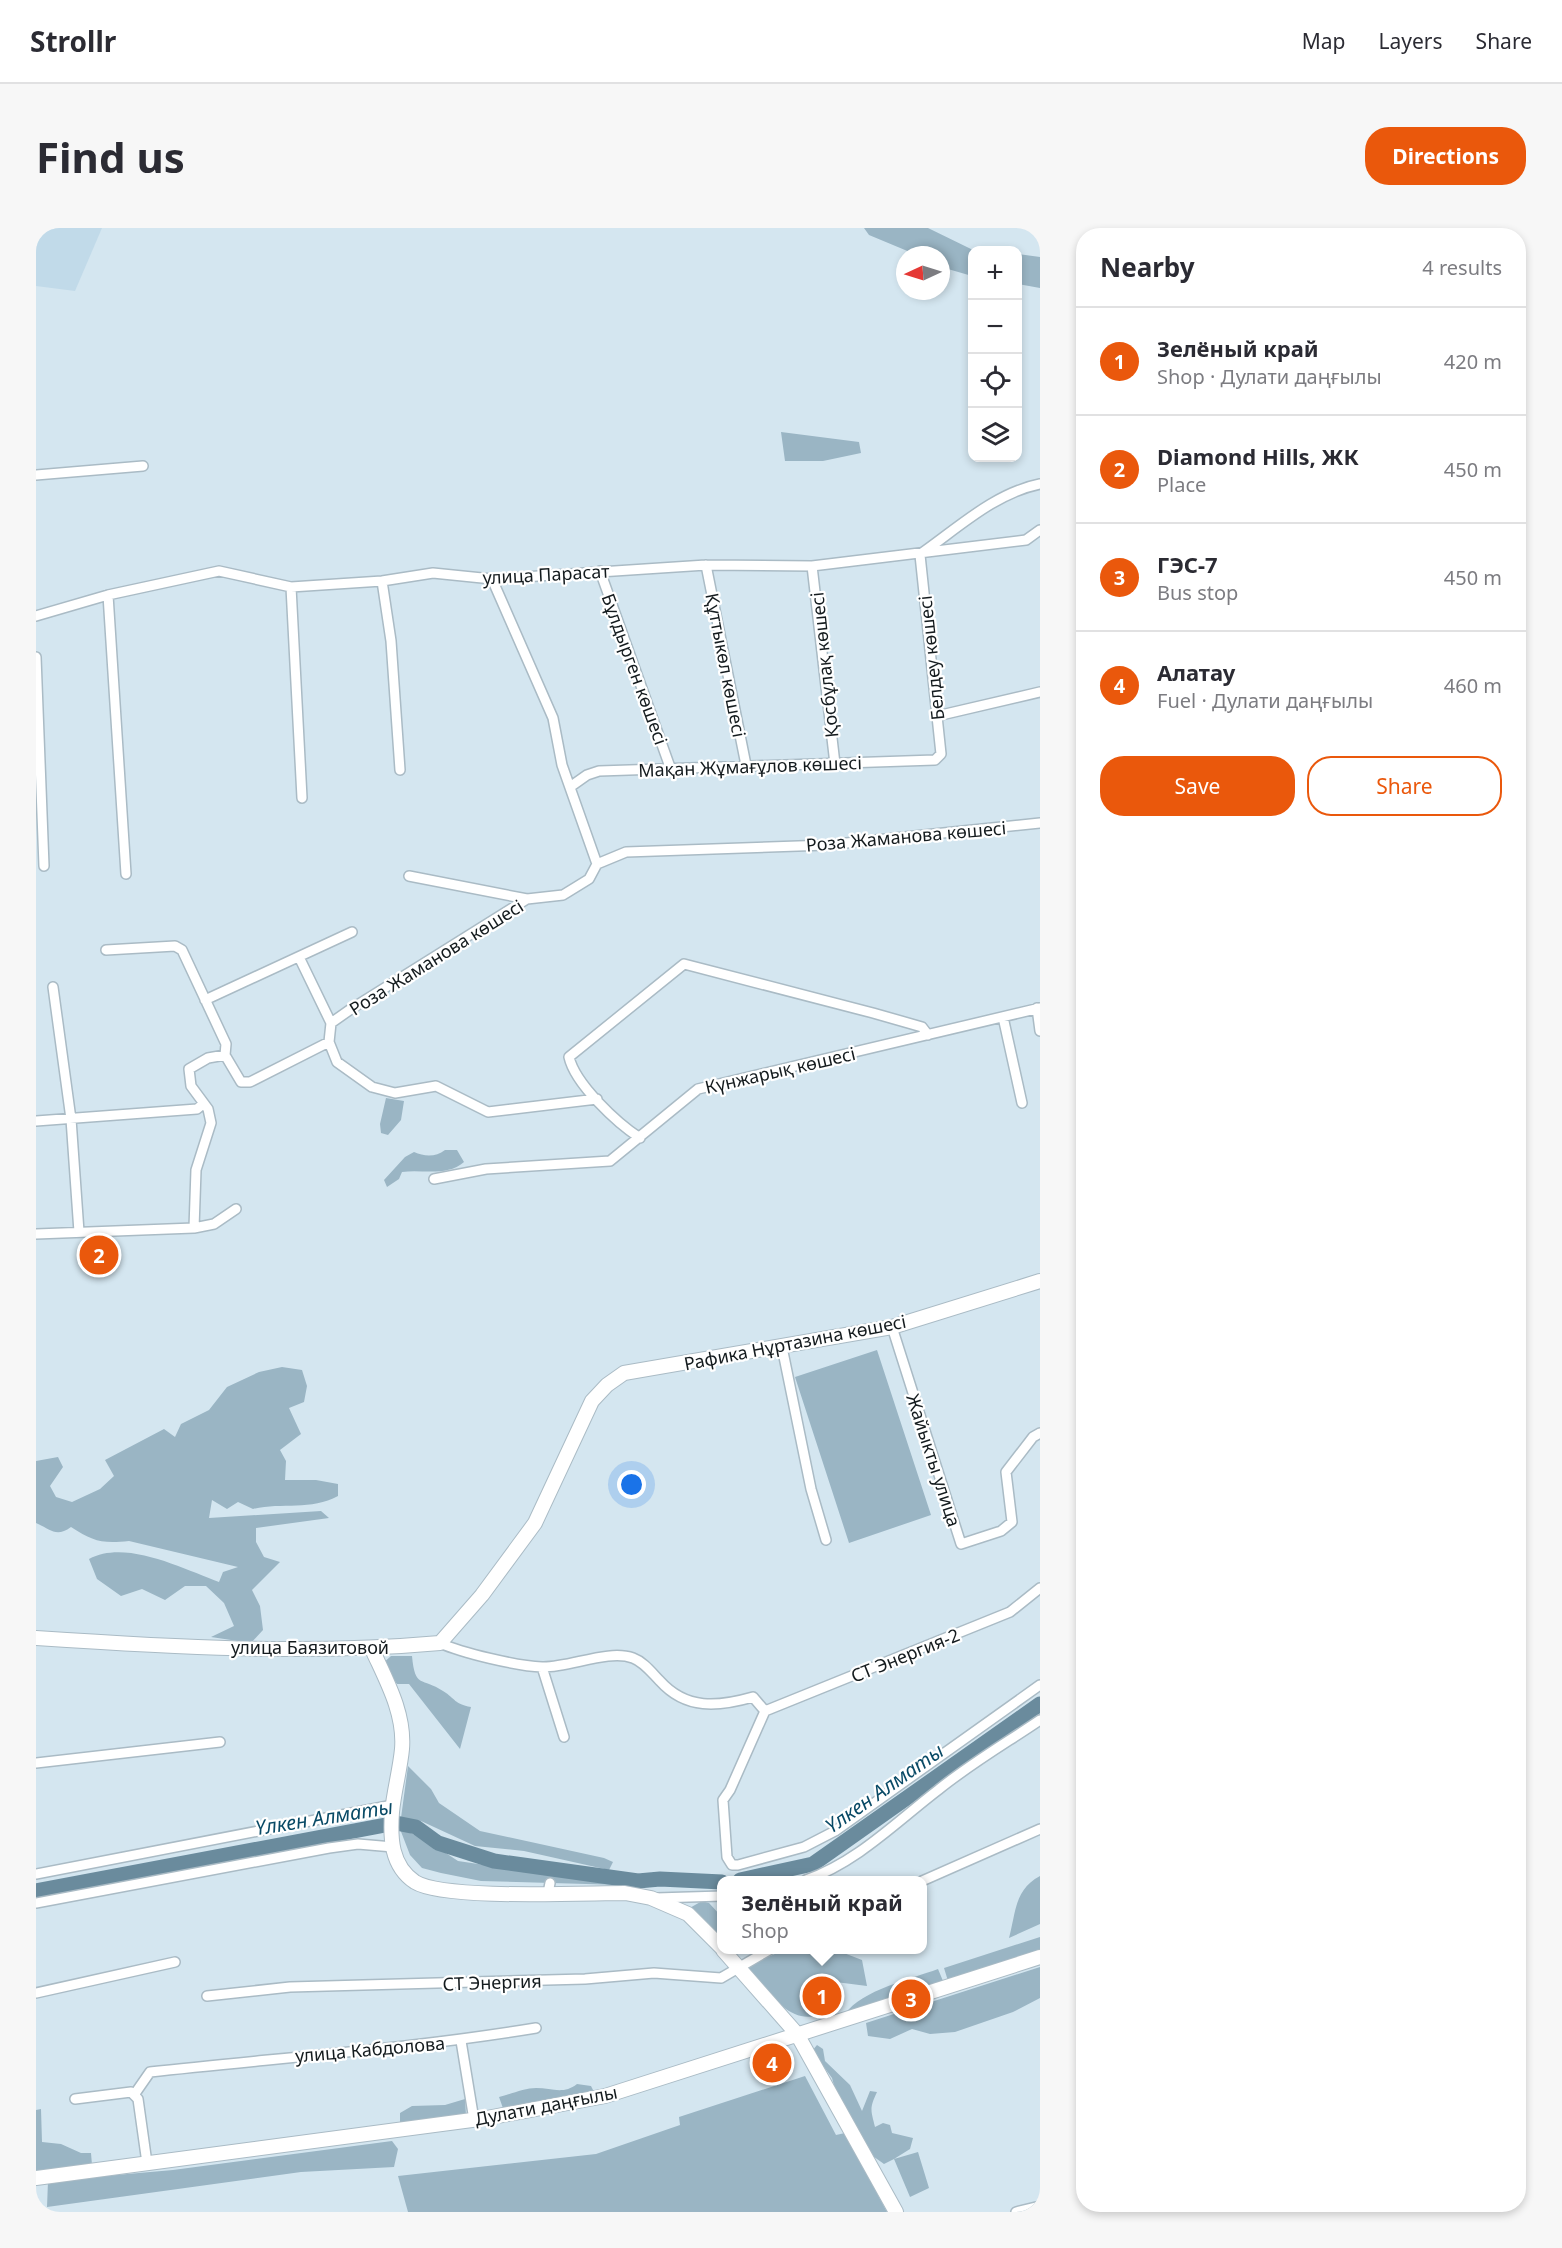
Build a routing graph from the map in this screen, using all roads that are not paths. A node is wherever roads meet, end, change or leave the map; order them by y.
1 (143, 466) dead end
2 (36, 475) edge
3 (1040, 484) edge
4 (1040, 531) edge
5 (920, 555) junction
6 (706, 566) junction
7 (813, 566) junction
8 (600, 571) junction
9 (492, 579) junction
10 (382, 581) junction
11 (291, 587) junction
12 (108, 595) junction
13 (36, 616) edge
14 (36, 657) edge
15 (1040, 692) edge
16 (937, 716) junction
17 (935, 760) joint
18 (835, 764) junction
19 (746, 765) junction
20 (670, 767) junction
21 (400, 770) dead end
22 (570, 787) junction
23 (302, 798) dead end
24 (1040, 823) edge
25 (597, 864) junction
26 (44, 866) dead end
27 (126, 874) dead end
28 (409, 876) dead end
29 (527, 899) junction
30 (352, 932) dead end
31 (106, 950) dead end
32 (299, 957) junction
33 (53, 987) dead end
34 (206, 1000) junction
35 (1038, 1008) edge
36 (1003, 1017) junction
37 (331, 1023) junction
38 (1040, 1031) edge
39 (928, 1035) junction
40 (329, 1042) junction
41 (225, 1055) junction
42 (597, 1099) junction
43 (1022, 1102) dead end
44 (203, 1104) junction
45 (71, 1119) junction
46 (36, 1121) edge
47 (640, 1138) junction
48 (434, 1179) dead end
49 (236, 1209) dead end
50 (194, 1228) junction
51 (79, 1232) junction
52 (36, 1234) edge
53 (1040, 1281) edge
54 (892, 1327) junction
55 (782, 1347) junction
56 (1040, 1432) edge
57 (826, 1540) dead end
58 (1040, 1588) edge
59 (36, 1638) edge
60 (440, 1643) junction
61 (372, 1649) junction
62 (542, 1667) junction
63 (1040, 1685) edge
64 (765, 1711) junction
65 (1040, 1720) edge
66 (564, 1737) dead end
67 (220, 1742) dead end
68 (36, 1763) edge
69 (392, 1810) junction
70 (1040, 1829) edge
71 (392, 1840) junction
72 (36, 1874) edge
73 (819, 1876) edge
74 (927, 1879) edge
75 (717, 1896) edge
76 (651, 1899) junction
77 (36, 1903) edge
78 (717, 1944) edge
79 (727, 1954) edge
80 (762, 1954) edge
81 (1040, 1957) edge
82 (176, 1962) dead end
83 (739, 1966) junction
84 (36, 1993) edge
85 (207, 1996) dead end
86 (536, 2028) dead end
87 (797, 2034) junction
88 (460, 2041) junction
89 (134, 2095) junction
90 (75, 2099) dead end
91 (474, 2120) junction
92 (147, 2163) junction
93 (36, 2178) edge
94 (1040, 2206) edge
95 (896, 2212) edge
96 (1016, 2212) edge

1 - 2 street
3 - 5 street
4 - 5 street, улица Парасат
5 - 7 street, улица Парасат
5 - 16 street, Белдеу көшесі
6 - 7 street, улица Парасат
6 - 8 street, улица Парасат
6 - 19 street, Құттыкөл көшесі
7 - 18 street, Қосбұлақ көшесі
8 - 9 street, улица Парасат
8 - 20 street, Бұлдырген көшесі
9 - 10 street, улица Парасат
9 - 22 street
10 - 11 street, улица Парасат
10 - 21 street
11 - 12 street, улица Парасат
11 - 23 street
12 - 13 street, улица Парасат
12 - 27 street
14 - 26 street
15 - 16 street
16 - 17 street, Белдеу көшесі
17 - 18 street, Мақан Жұмағұлов көшесі
18 - 19 street, Мақан Жұмағұлов көшесі
19 - 20 street, Мақан Жұмағұлов көшесі
20 - 22 street, Мақан Жұмағұлов көшесі
22 - 25 street
24 - 25 street, Роза Жаманова көшесі
25 - 29 street, Роза Жаманова көшесі
28 - 29 street
29 - 37 street, Роза Жаманова көшесі
30 - 32 street
31 - 34 street
32 - 34 street
32 - 37 street
33 - 45 street
34 - 41 street
35 - 36 street, Күнжарық көшесі
35 - 38 street
36 - 39 street, Күнжарық көшесі
36 - 43 street
37 - 40 street, Роза Жаманова көшесі
39 - 42 street
39 - 47 street, Күнжарық көшесі
40 - 41 street
40 - 42 street
41 - 44 street
42 - 47 street
44 - 45 street
44 - 50 street
45 - 46 street
45 - 51 street
47 - 48 street, Күнжарық көшесі
49 - 50 street
50 - 51 street
51 - 52 street
53 - 54 street, Рафика Нұртазина көшесі
54 - 55 street, Рафика Нұртазина көшесі
54 - 56 street, Жайыкты улица
55 - 57 street
55 - 60 street, Рафика Нұртазина көшесі
58 - 64 street, СТ Энергия-2
59 - 61 street, улица Баязитовой
60 - 61 street, улица Баязитовой
60 - 62 street
61 - 69 street
62 - 64 street
62 - 66 street
63 - 64 street
65 - 73 street
67 - 68 street
69 - 71 street
69 - 72 street
70 - 74 street
71 - 76 street
71 - 77 street
75 - 76 street
76 - 78 street
79 - 83 street
80 - 83 street, СТ Энергия
81 - 87 street, Дулати даңғылы
82 - 84 street
83 - 85 street, СТ Энергия
83 - 87 street
86 - 88 street
87 - 91 street, Дулати даңғылы
87 - 95 street
88 - 89 street, улица Кабдолова
88 - 91 street, улица Кабдолова
89 - 90 street
89 - 92 street
91 - 92 street, Дулати даңғылы
92 - 93 street, Дулати даңғылы
94 - 96 street

